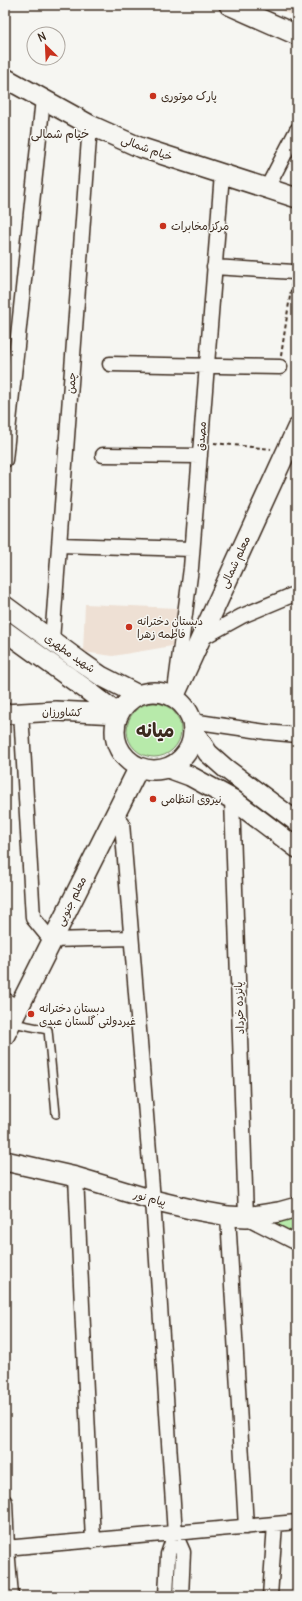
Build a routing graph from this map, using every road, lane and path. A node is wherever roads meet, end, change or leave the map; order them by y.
1 (229, 5) edge
2 (297, 35) edge
3 (5, 78) edge
4 (43, 99) junction
5 (90, 125) junction
6 (297, 130) edge
7 (222, 174) junction
8 (267, 188) junction
9 (297, 198) edge
10 (214, 267) junction
11 (294, 272) joint
12 (110, 364) dead end
13 (206, 367) junction
14 (280, 367) joint
15 (297, 428) edge
16 (201, 442) junction
17 (286, 451) junction
18 (103, 454) dead end
19 (200, 456) junction
20 (5, 460) edge
21 (59, 544) junction
22 (192, 549) junction
23 (297, 593) edge
24 (5, 606) edge
25 (5, 631) edge
26 (200, 639) junction
27 (52, 641) junction
28 (138, 695) junction
29 (174, 697) junction
30 (13, 713) edge
31 (118, 714) junction
32 (193, 725) junction
33 (297, 735) edge
34 (139, 767) junction
35 (168, 768) junction
36 (232, 799) junction
37 (114, 817) junction
38 (297, 822) edge
39 (297, 848) edge
40 (130, 938) junction
41 (52, 940) junction
42 (10, 1016) edge
43 (56, 1114) dead end
44 (5, 1161) edge
45 (76, 1177) junction
46 (153, 1200) junction
47 (297, 1207) edge
48 (237, 1216) junction
49 (297, 1243) edge
50 (5, 1502) edge
51 (297, 1522) edge
52 (275, 1524) junction
53 (246, 1527) junction
54 (175, 1534) junction
55 (93, 1541) junction
56 (6, 1548) edge
57 (163, 1595) edge
58 (11, 1596) edge
59 (181, 1596) edge
60 (270, 1596) edge

1 - 2 main road
3 - 4 main road, خیام شمالی
4 - 5 main road, خیام شمالی
4 - 20 street
5 - 7 main road, خیام شمالی
5 - 21 street, چمن
6 - 8 street
7 - 8 main road, خیام شمالی
7 - 10 street, مصدق
8 - 9 main road, خیام شمالی
10 - 11 street
10 - 13 street, مصدق
11 - 14 path
12 - 13 street
13 - 14 street
13 - 16 street, مصدق
15 - 17 main road, معلم شمالی
16 - 17 path
16 - 19 street, مصدق
17 - 26 main road, معلم شمالی
18 - 19 street
19 - 22 street, مصدق
21 - 22 street
21 - 27 street, چمن
22 - 29 street, مصدق
23 - 26 street
24 - 27 main road, شهید مطهری
25 - 31 main road, شهید مطهری
26 - 29 main road, معلم شمالی
27 - 28 main road, شهید مطهری
28 - 29 main road
28 - 31 main road
29 - 32 main road
30 - 31 main road, کشاورزان
30 - 41 street
31 - 34 main road
32 - 33 street
32 - 35 main road
32 - 38 main road
34 - 35 main road
34 - 37 main road, معلم جنوبی
35 - 36 main road
36 - 39 main road
36 - 48 street, پانزده خرداد
37 - 40 street
37 - 41 main road, معلم جنوبی
40 - 41 street
40 - 46 street
41 - 42 main road, معلم جنوبی
42 - 43 lane
44 - 45 main road, پیام نور
45 - 46 main road, پیام نور
45 - 55 street
46 - 48 main road, پیام نور
46 - 54 street
47 - 48 main road, پیام نور
48 - 49 street
48 - 53 street, پانزده خرداد
50 - 56 street
51 - 52 street
52 - 53 street
52 - 60 street
53 - 54 street
54 - 55 street
54 - 57 street
54 - 59 street
55 - 56 street
56 - 58 street

